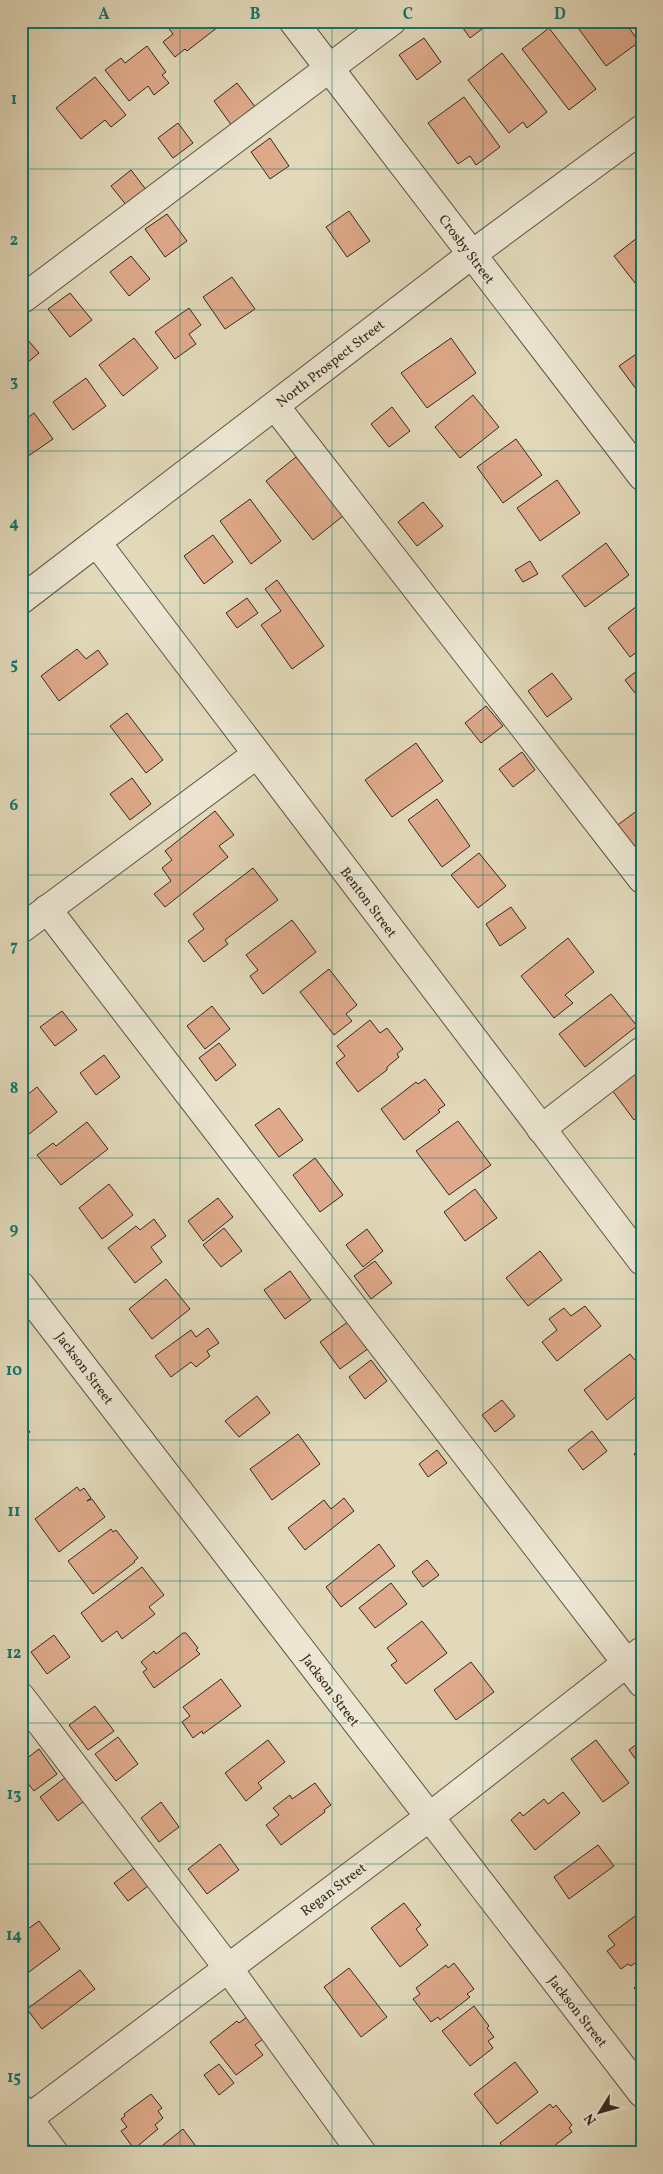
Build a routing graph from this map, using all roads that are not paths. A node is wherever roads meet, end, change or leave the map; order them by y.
1 (293, 21) edge
2 (392, 21) edge
3 (329, 69) junction
4 (642, 129) edge
5 (471, 254) junction
6 (21, 300) edge
7 (275, 406) junction
8 (642, 476) edge
9 (97, 543) junction
10 (21, 600) edge
11 (257, 754) junction
12 (642, 878) edge
13 (47, 909) junction
14 (21, 928) edge
15 (642, 1051) edge
16 (541, 1129) junction
17 (642, 1261) edge
18 (21, 1286) edge
19 (637, 1666) edge
20 (21, 1698) edge
21 (428, 1818) junction
22 (228, 1968) junction
23 (642, 2093) edge
24 (24, 2117) edge
25 (54, 2153) edge
26 (362, 2153) edge

1 - 3 street, Crosby Street
2 - 3 street
3 - 5 street, Crosby Street
3 - 6 street
4 - 5 street, North Prospect Street
5 - 7 street, North Prospect Street
5 - 8 street, Crosby Street
7 - 9 street, North Prospect Street
7 - 12 street
9 - 10 street, North Prospect Street
9 - 11 street, Benton Street
11 - 13 street
11 - 16 street, Benton Street
13 - 14 street
13 - 19 street
15 - 16 street
16 - 17 street, Benton Street
18 - 21 street, Jackson Street
19 - 21 street, Regan Street
20 - 22 street
21 - 22 street, Regan Street
21 - 23 street, Jackson Street
22 - 24 street, Regan Street
22 - 26 street
24 - 25 street

